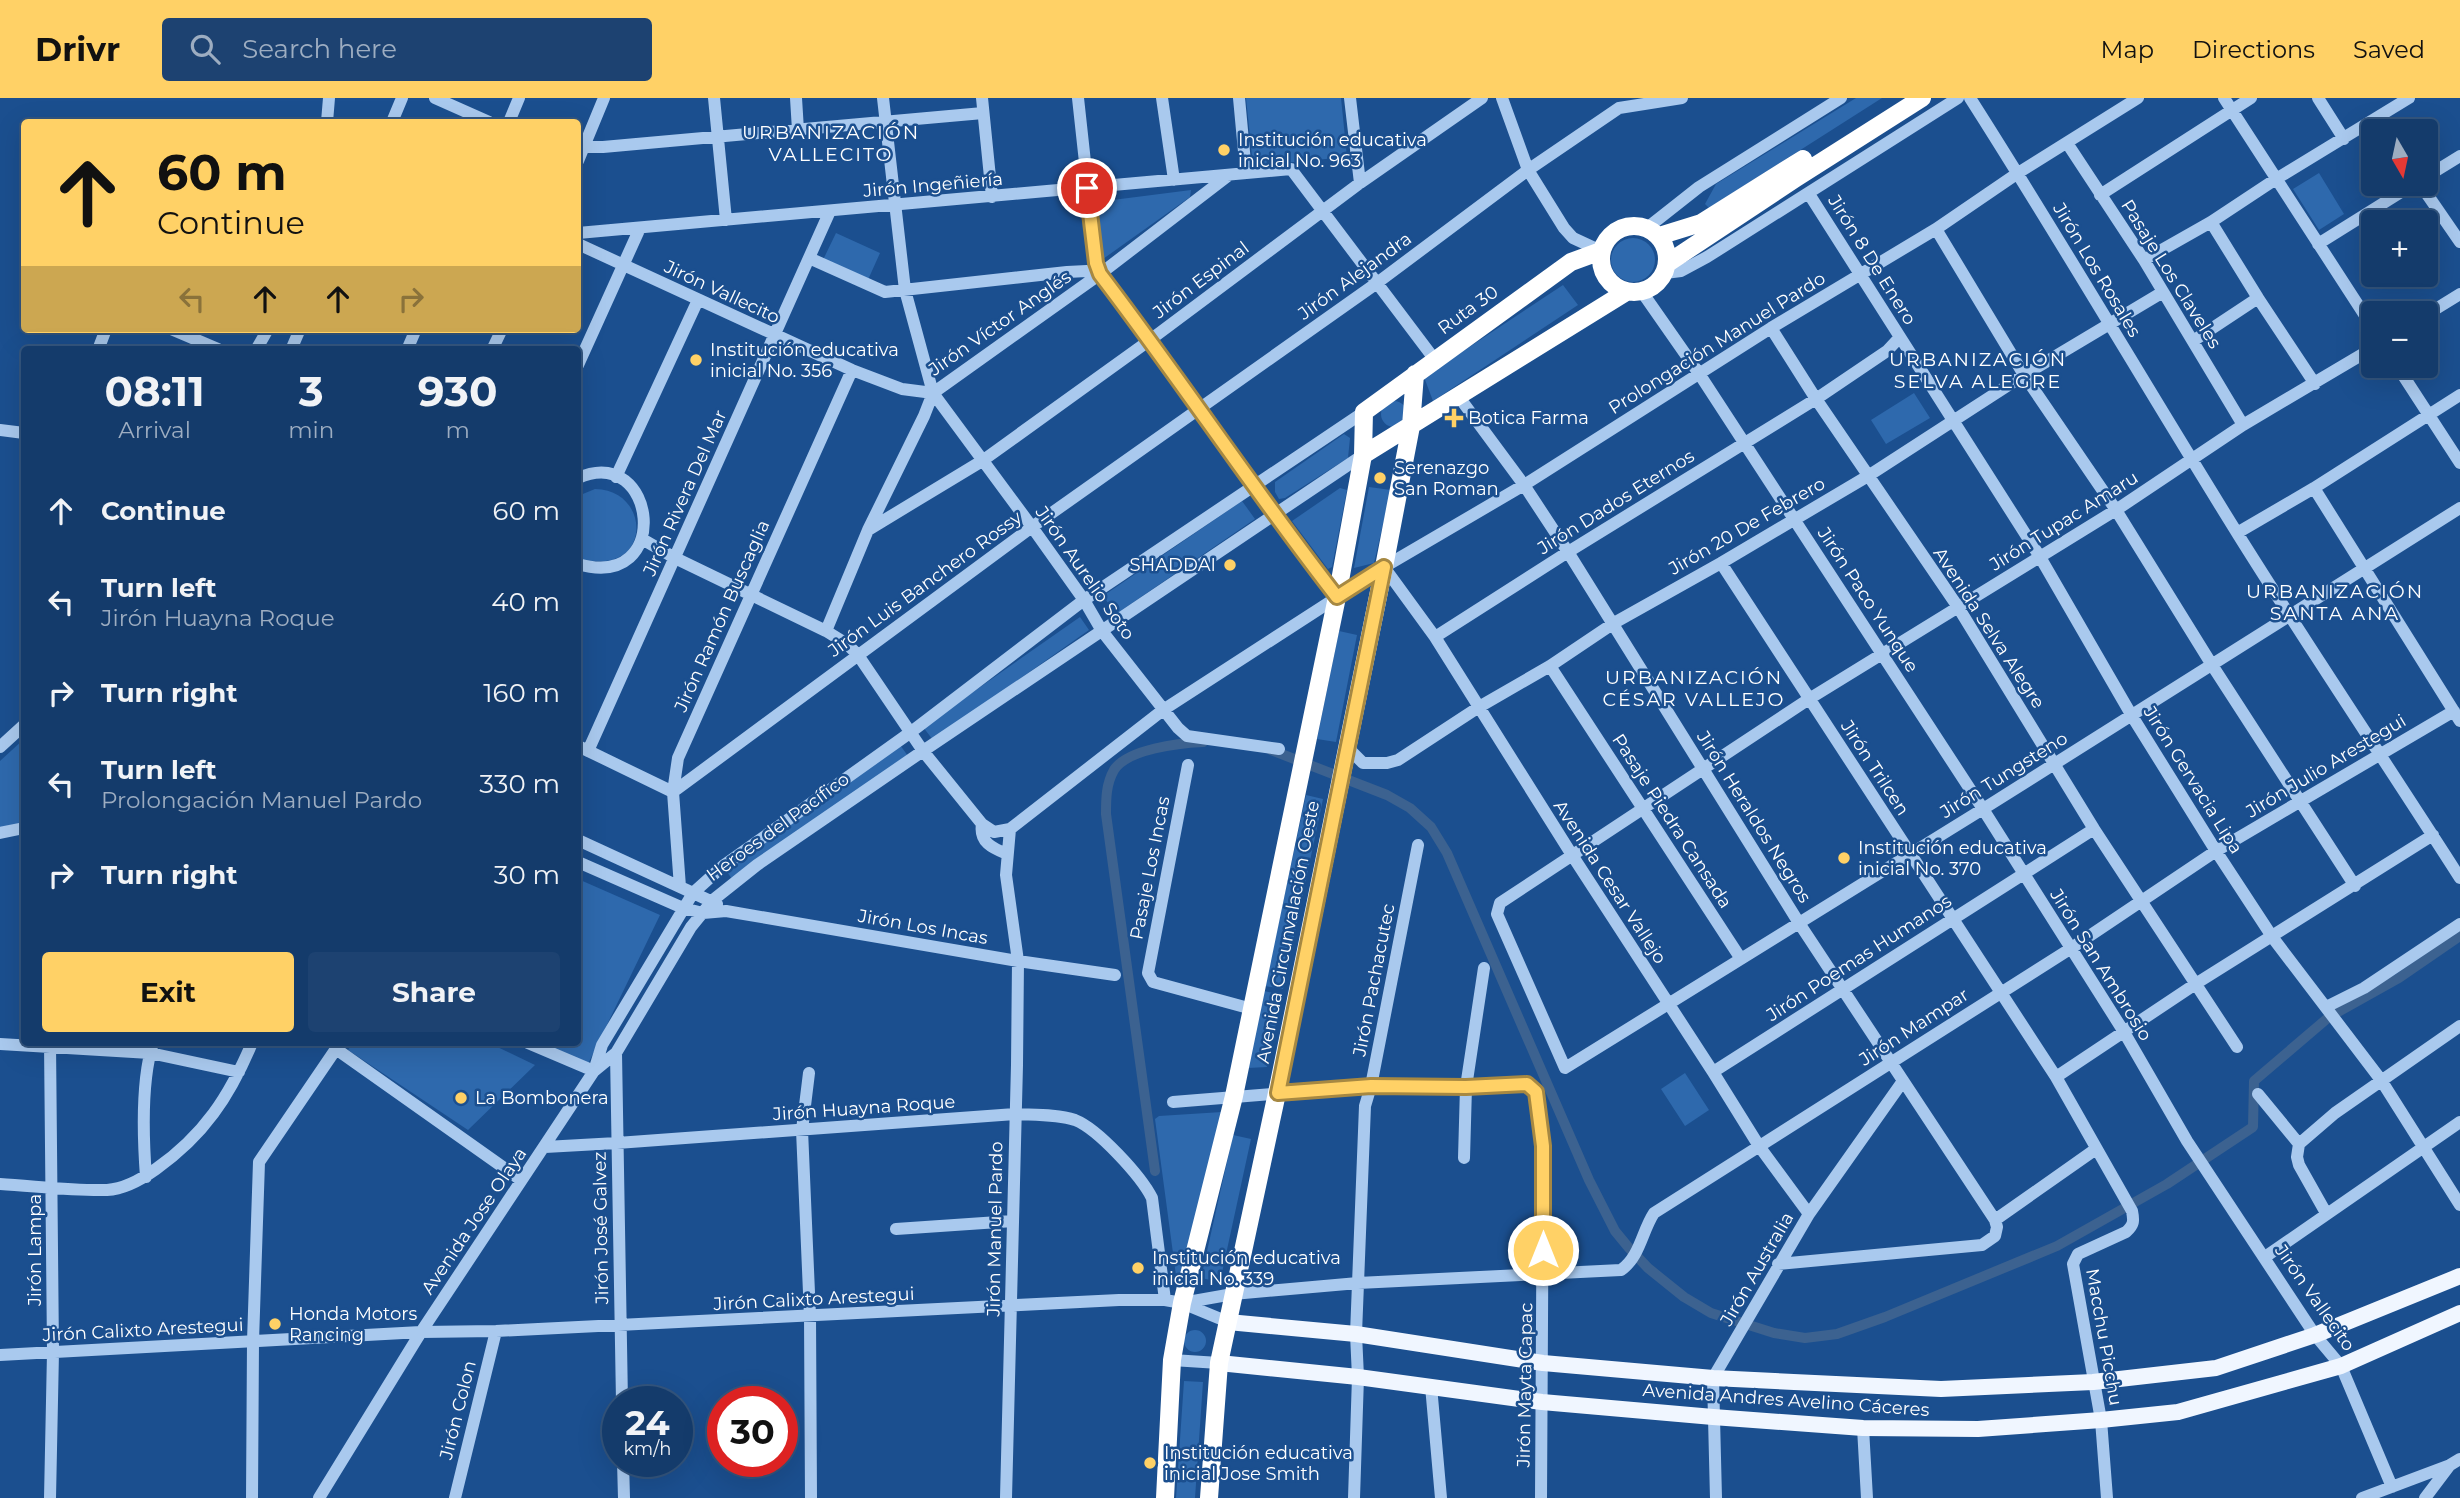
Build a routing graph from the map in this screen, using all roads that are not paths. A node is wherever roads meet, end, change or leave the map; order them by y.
1 (329, 98) edge
2 (402, 98) edge
3 (435, 98) edge
4 (519, 98) edge
5 (604, 98) edge
6 (714, 98) edge
7 (796, 98) edge
8 (883, 98) edge
9 (982, 98) edge
10 (1078, 98) edge
11 (1162, 98) edge
12 (1239, 98) edge
13 (1350, 98) edge
14 (1482, 98) edge
15 (1502, 98) edge
16 (1682, 98) edge
17 (1841, 98) edge
18 (1900, 98) edge
19 (1922, 98) edge
20 (1958, 98) edge
21 (1970, 98) edge
22 (2138, 98) edge
23 (2251, 98) edge
24 (2318, 98) edge
25 (2409, 98) edge
26 (2227, 104) edge
27 (983, 113) junction
28 (327, 119) edge
29 (392, 119) edge
30 (482, 119) edge
31 (510, 119) edge
32 (885, 122) junction
33 (798, 130) junction
34 (718, 137) junction
35 (2344, 139) junction
36 (2067, 143) junction
37 (583, 147) junction
38 (581, 153) edge
39 (2460, 156) edge
40 (1528, 170) junction
41 (2438, 170) edge
42 (1246, 173) junction
43 (2018, 173) junction
44 (1230, 175) junction
45 (2276, 179) junction
46 (1174, 180) junction
47 (1360, 183) junction
48 (1087, 188) junction
49 (1809, 194) junction
50 (2100, 195) junction
51 (2395, 196) edge
52 (2428, 196) edge
53 (992, 197) junction
54 (895, 206) junction
55 (830, 211) junction
56 (1323, 211) junction
57 (726, 220) junction
58 (2211, 222) junction
59 (640, 228) junction
60 (1936, 229) junction
61 (1653, 232) junction
62 (581, 233) edge
63 (2460, 242) edge
64 (2318, 244) junction
65 (581, 245) edge
66 (1601, 251) junction
67 (809, 258) junction
68 (2144, 260) junction
69 (622, 264) junction
70 (1666, 268) junction
71 (1100, 274) junction
72 (1861, 274) junction
73 (1377, 283) junction
74 (905, 290) junction
75 (1634, 292) junction
76 (2163, 292) junction
77 (2460, 293) edge
78 (2258, 298) junction
79 (698, 300) junction
80 (2438, 307) edge
81 (2361, 310) edge
82 (2108, 325) junction
83 (1771, 328) junction
84 (180, 333) edge
85 (775, 336) junction
86 (1900, 337) junction
87 (1150, 340) junction
88 (2193, 341) junction
89 (211, 346) edge
90 (2361, 355) edge
91 (581, 358) edge
92 (1435, 360) junction
93 (852, 370) junction
94 (1415, 374) junction
95 (1700, 375) junction
96 (2024, 375) junction
97 (2405, 378) edge
98 (2315, 384) junction
99 (933, 393) junction
100 (2460, 395) edge
101 (1459, 397) junction
102 (1816, 399) junction
103 (1199, 408) junction
104 (1364, 412) junction
105 (2429, 414) junction
106 (1953, 422) junction
107 (2243, 425) junction
108 (1411, 426) junction
109 (0, 429) edge
110 (21, 432) edge
111 (1744, 443) junction
112 (1363, 455) junction
113 (2194, 460) junction
114 (982, 461) junction
115 (2460, 463) edge
116 (1868, 476) junction
117 (581, 477) edge
118 (616, 477) junction
119 (1524, 485) junction
120 (1254, 487) junction
121 (2314, 488) junction
122 (2460, 508) edge
123 (2116, 510) junction
124 (1273, 514) junction
125 (1793, 519) junction
126 (1032, 527) junction
127 (868, 530) junction
128 (2237, 533) junction
129 (642, 539) junction
130 (1568, 552) junction
131 (2040, 557) junction
132 (675, 558) junction
133 (1721, 563) junction
134 (581, 565) edge
135 (1384, 567) junction
136 (2364, 569) junction
137 (751, 595) junction
138 (1337, 597) junction
139 (1084, 600) junction
140 (1958, 607) junction
141 (2290, 616) junction
142 (1614, 623) junction
143 (826, 631) junction
144 (1102, 631) junction
145 (1436, 638) junction
146 (1883, 654) junction
147 (858, 655) junction
148 (2212, 665) junction
149 (1550, 666) junction
150 (1809, 699) junction
151 (1479, 707) junction
152 (1163, 710) junction
153 (2132, 716) junction
154 (2457, 716) edge
155 (21, 728) edge
156 (911, 732) junction
157 (0, 747) edge
158 (583, 748) edge
159 (1279, 749) dead end
160 (923, 751) junction
161 (1346, 752) junction
162 (2380, 755) junction
163 (2054, 764) junction
164 (1188, 765) dead end
165 (1704, 769) junction
166 (673, 792) junction
167 (2301, 803) junction
168 (1644, 808) junction
169 (1983, 809) junction
170 (982, 824) junction
171 (21, 828) edge
172 (1010, 829) junction
173 (2094, 829) junction
174 (0, 832) edge
175 (2433, 835) junction
176 (581, 842) edge
177 (1418, 845) dead end
178 (2216, 851) junction
179 (1007, 854) junction
180 (1910, 855) junction
181 (1572, 856) junction
182 (581, 863) edge
183 (2023, 874) junction
184 (2460, 878) edge
185 (2355, 886) junction
186 (680, 887) junction
187 (693, 893) junction
188 (713, 900) junction
189 (2143, 901) junction
190 (683, 908) junction
191 (726, 911) junction
192 (702, 913) junction
193 (1952, 919) junction
194 (1799, 923) junction
195 (2460, 924) edge
196 (2273, 938) junction
197 (2070, 949) junction
198 (1741, 959) junction
199 (1017, 961) junction
200 (1484, 968) dead end
201 (1115, 975) dead end
202 (2197, 983) junction
203 (1843, 989) junction
204 (1999, 992) junction
205 (1668, 1004) junction
206 (1252, 1009) junction
207 (2327, 1010) junction
208 (2460, 1026) edge
209 (2124, 1032) junction
210 (0, 1044) edge
211 (21, 1044) edge
212 (50, 1046) edge
213 (151, 1046) edge
214 (251, 1046) edge
215 (338, 1046) edge
216 (535, 1046) edge
217 (2237, 1046) dead end
218 (616, 1053) junction
219 (1892, 1063) junction
220 (1565, 1068) joint
221 (594, 1071) junction
222 (239, 1072) junction
223 (1713, 1072) junction
224 (809, 1073) dead end
225 (2056, 1077) junction
226 (2381, 1080) junction
227 (1903, 1081) junction
228 (1371, 1086) junction
229 (1466, 1087) junction
230 (1278, 1093) junction
231 (2258, 1094) dead end
232 (1234, 1096) junction
233 (1174, 1102) dead end
234 (1015, 1114) junction
235 (2460, 1122) edge
236 (802, 1130) junction
237 (2187, 1142) joint
238 (617, 1143) junction
239 (2299, 1144) junction
240 (1759, 1146) junction
241 (2423, 1146) junction
242 (545, 1147) junction
243 (2096, 1149) junction
244 (1464, 1158) dead end
245 (146, 1177) junction
246 (521, 1180) junction
247 (0, 1184) edge
248 (52, 1186) junction
249 (2460, 1205) edge
250 (2326, 1213) junction
251 (1809, 1214) junction
252 (1995, 1220) junction
253 (1013, 1221) junction
254 (896, 1229) dead end
255 (2264, 1257) junction
256 (2074, 1259) joint
257 (1778, 1264) junction
258 (1627, 1266) joint
259 (1543, 1276) junction
260 (2460, 1276) edge
261 (1358, 1283) junction
262 (1233, 1294) junction
263 (1174, 1302) junction
264 (1011, 1307) junction
265 (2460, 1313) edge
266 (810, 1315) junction
267 (1228, 1322) junction
268 (621, 1324) junction
269 (496, 1331) junction
270 (421, 1332) junction
271 (1356, 1334) junction
272 (2315, 1335) junction
273 (253, 1341) junction
274 (53, 1352) junction
275 (0, 1356) edge
276 (1172, 1360) junction
277 (1219, 1363) junction
278 (1542, 1363) junction
279 (2341, 1366) junction
280 (1358, 1377) junction
281 (1713, 1378) junction
282 (2093, 1382) junction
283 (622, 1386) edge
284 (1431, 1387) junction
285 (1542, 1402) junction
286 (1713, 1417) junction
287 (2101, 1420) junction
288 (1863, 1428) junction
289 (2455, 1462) edge
290 (623, 1477) edge
291 (2392, 1487) junction
292 (50, 1498) edge
293 (252, 1498) edge
294 (319, 1498) edge
295 (455, 1498) edge
296 (624, 1498) edge
297 (811, 1498) edge
298 (1006, 1498) edge
299 (1165, 1498) edge
300 (1209, 1498) edge
301 (1354, 1498) edge
302 (1441, 1498) edge
303 (1541, 1498) edge
304 (1716, 1498) edge
305 (1867, 1498) edge
306 (2107, 1498) edge
307 (2362, 1498) edge
308 (2425, 1498) edge

1 - 28 street
2 - 29 street
3 - 30 street
4 - 31 street
5 - 37 street
6 - 34 street
7 - 33 street
8 - 32 street
9 - 27 street
10 - 48 street
11 - 46 street
12 - 42 street
13 - 47 street
14 - 47 street, Jirón Espinal
15 - 40 street
16 - 40 street
17 - 61 street
18 - 61 highway
19 - 70 highway
20 - 49 street
21 - 43 street, Jirón Los Rosales
22 - 36 street, Prolongación Manuel Pardo
23 - 26 street
24 - 35 street
25 - 35 street
26 - 45 street
26 - 50 street
27 - 32 street
27 - 53 street
32 - 33 street
32 - 54 street
33 - 34 street
34 - 37 street
34 - 57 street
35 - 45 street
36 - 43 street, Prolongación Manuel Pardo
36 - 50 street, Pasaje Los Claveles
37 - 38 street
39 - 41 street
40 - 66 street
40 - 73 street, Jirón Alejandra
42 - 44 street, Jirón Ingeñiería
42 - 56 street, Jirón Ingeñiería
43 - 60 street, Prolongación Manuel Pardo
43 - 82 street, Jirón Los Rosales
44 - 46 street, Jirón Ingeñiería
44 - 71 street, Jirón Víctor Anglés
45 - 58 street
45 - 64 street
46 - 48 street, Jirón Ingeñiería
47 - 56 street, Jirón Espinal
48 - 53 street, Jirón Ingeñiería
48 - 71 street
49 - 70 street
49 - 72 street, Jirón 8 De Enero
50 - 68 street, Pasaje Los Claveles
51 - 64 street
52 - 63 street
53 - 54 street, Jirón Ingeñiería
54 - 55 street, Jirón Ingeñiería
54 - 74 street
55 - 57 street, Jirón Ingeñiería
55 - 67 street, Jirón Rivera Del Mar
56 - 73 street
56 - 87 street, Jirón Espinal
57 - 59 street, Jirón Ingeñiería
58 - 68 street
58 - 78 street
59 - 62 street, Jirón Ingeñiería
59 - 69 street
60 - 72 street, Prolongación Manuel Pardo
60 - 96 street
61 - 66 highway
61 - 70 highway
64 - 81 street
65 - 69 street, Jirón Vallecito
66 - 75 highway
66 - 92 highway, Ruta 30
67 - 74 street
67 - 85 street, Jirón Rivera Del Mar
68 - 76 street, Pasaje Los Claveles
69 - 79 street, Jirón Vallecito
69 - 91 street
70 - 75 highway
71 - 74 street
71 - 87 street
71 - 99 street, Jirón Víctor Anglés
72 - 83 street, Prolongación Manuel Pardo
72 - 86 street, Jirón 8 De Enero
73 - 92 street
73 - 103 street, Jirón Alejandra
74 - 99 street
75 - 95 street
75 - 101 highway
76 - 82 street, Jirón 20 De Febrero
76 - 88 street, Pasaje Los Claveles
77 - 80 street
78 - 88 street
78 - 98 street
79 - 85 street, Jirón Vallecito
79 - 118 street
82 - 96 street, Jirón 20 De Febrero
82 - 113 street, Jirón Los Rosales
83 - 95 street, Prolongación Manuel Pardo
83 - 102 street, Avenida Selva Alegre
84 - 89 street
85 - 93 street, Jirón Vallecito
85 - 132 street, Jirón Rivera Del Mar
86 - 102 street, Jirón Dados Eternos
86 - 106 street, Jirón 8 De Enero
87 - 103 street
87 - 114 street, Jirón Espinal
88 - 107 street, Pasaje Los Claveles
90 - 98 street, Jirón Tupac Amaru
92 - 94 highway, Ruta 30
93 - 99 street, Jirón Vallecito
93 - 137 street, Jirón Ramón Buscaglia
94 - 104 highway, Ruta 30
94 - 108 highway, Avenida Circunvalación Oeste
95 - 111 street, Jirón Paco Yunque
95 - 119 street, Prolongación Manuel Pardo
96 - 106 street, Jirón 20 De Febrero
96 - 123 street
97 - 105 street
98 - 107 street, Jirón Tupac Amaru
99 - 114 street, Jirón Aurelio Soto
99 - 127 street, Jirón Víctor Anglés
100 - 105 street
101 - 108 highway
101 - 119 street, Jirón Heraldos Negros
102 - 111 street, Jirón Dados Eternos
102 - 116 street, Avenida Selva Alegre
103 - 120 street
103 - 126 street, Jirón Luis Banchero Rossy
104 - 112 highway, Avenida Circunvalación Oeste
104 - 120 street, Heroes del Pacífico
105 - 115 street
105 - 121 street
106 - 116 street, Jirón 20 De Febrero
106 - 131 street, Jirón 8 De Enero
107 - 113 street, Jirón Tupac Amaru
108 - 112 highway, Heroes del Pacífico
108 - 135 highway, Avenida Circunvalación Oeste
109 - 110 street
111 - 125 street, Jirón Paco Yunque
111 - 130 street, Jirón Dados Eternos
112 - 124 street, Heroes del Pacífico
112 - 138 highway, Avenida Circunvalación Oeste
113 - 123 street, Jirón Tupac Amaru
113 - 128 street, Jirón Los Rosales
114 - 126 street, Jirón Aurelio Soto
114 - 127 street, Jirón Espinal
116 - 125 street, Jirón 20 De Febrero
116 - 140 street, Avenida Selva Alegre
117 - 118 street
118 - 129 street
119 - 130 street, Jirón Heraldos Negros
119 - 135 street, Prolongación Manuel Pardo
120 - 124 street
120 - 139 street, Heroes del Pacífico
121 - 128 street
121 - 136 street
122 - 136 street, Jirón Tungsteno
123 - 131 street, Jirón Tupac Amaru
123 - 148 street
124 - 138 street
124 - 144 street, Heroes del Pacífico
125 - 133 street, Jirón 20 De Febrero
125 - 146 street, Jirón Paco Yunque
126 - 139 street, Jirón Aurelio Soto
126 - 147 street, Jirón Luis Banchero Rossy
127 - 143 street, Jirón Víctor Anglés
128 - 141 street, Jirón Los Rosales
129 - 132 street
129 - 134 street
130 - 142 street, Jirón Heraldos Negros
130 - 145 street, Jirón Dados Eternos
131 - 140 street, Jirón Tupac Amaru
131 - 153 street, Jirón Gervacia Lipa
132 - 137 street
132 - 158 street, Jirón Rivera Del Mar
133 - 142 street, Jirón 20 De Febrero
133 - 150 street, Jirón Trilcen
135 - 138 street, Prolongación Manuel Pardo
135 - 145 street, Avenida Cesar Vallejo
135 - 161 highway, Avenida Circunvalación Oeste
136 - 141 street, Jirón Tungsteno
136 - 154 street
137 - 143 street
137 - 166 street, Jirón Ramón Buscaglia
138 - 152 street, Prolongación Manuel Pardo
138 - 206 highway, Avenida Circunvalación Oeste
139 - 144 street, Jirón Aurelio Soto
139 - 156 street, Heroes del Pacífico
140 - 146 street, Jirón Tupac Amaru
140 - 163 street, Avenida Selva Alegre
141 - 148 street, Jirón Tungsteno
141 - 162 street, Jirón Los Rosales
142 - 149 street, Jirón 20 De Febrero
142 - 165 street, Jirón Heraldos Negros
143 - 147 street
144 - 152 street, Jirón Aurelio Soto
144 - 160 street, Heroes del Pacífico
145 - 151 street, Avenida Cesar Vallejo
146 - 150 street, Jirón Tupac Amaru
146 - 169 street, Jirón Paco Yunque
147 - 156 street
147 - 166 street, Jirón Luis Banchero Rossy
148 - 153 street, Jirón Tungsteno
148 - 167 street
149 - 151 street, Jirón 20 De Febrero
149 - 168 street, Pasaje Piedra Cansada
150 - 165 street, Jirón Tupac Amaru
150 - 180 street, Jirón Trilcen
151 - 161 street, Jirón 20 De Febrero
151 - 181 street, Avenida Cesar Vallejo
152 - 159 street, Jirón Aurelio Soto
152 - 172 street, Prolongación Manuel Pardo
153 - 163 street, Jirón Tungsteno
153 - 178 street, Jirón Gervacia Lipa
154 - 162 street, Jirón Julio Arestegui
155 - 157 street
156 - 160 street
156 - 187 street, Heroes del Pacífico
158 - 166 street
160 - 170 street
160 - 188 street, Heroes del Pacífico
161 - 230 highway, Avenida Circunvalación Oeste
162 - 167 street, Jirón Julio Arestegui
162 - 175 street, Jirón Los Rosales
163 - 169 street, Jirón Tungsteno
163 - 173 street, Avenida Selva Alegre
164 - 206 street, Pasaje Los Incas
165 - 168 street, Jirón Tupac Amaru
165 - 194 street, Jirón Heraldos Negros
166 - 186 street, Jirón Ramón Buscaglia
167 - 178 street, Jirón Julio Arestegui
167 - 185 street
168 - 181 street, Jirón Tupac Amaru
168 - 198 street, Pasaje Piedra Cansada
169 - 180 street, Jirón Tungsteno
169 - 183 street, Jirón San Ambrosio
170 - 172 street
170 - 179 street
171 - 174 street
172 - 179 street
173 - 183 street, Jirón Poemas Humanos
173 - 189 street, Avenida Selva Alegre
175 - 184 street, Jirón Los Rosales
175 - 185 street
176 - 186 street
177 - 228 street, Jirón Pachacutec
178 - 189 street, Jirón Mampar
178 - 196 street, Jirón Gervacia Lipa
179 - 199 street
180 - 193 street, Jirón Trilcen
180 - 194 street, Jirón Tungsteno
181 - 205 street, Avenida Cesar Vallejo
181 - 220 street, Jirón Tupac Amaru
182 - 190 street, Jirón Los Incas
183 - 193 street, Jirón Poemas Humanos
183 - 197 street, Jirón San Ambrosio
185 - 196 street
186 - 187 street
187 - 188 street
187 - 190 street, Heroes del Pacífico
188 - 191 street
188 - 192 street, Heroes del Pacífico
189 - 197 street, Jirón Mampar
189 - 202 street, Avenida Selva Alegre
190 - 192 street, Jirón Los Incas
190 - 221 street, Heroes del Pacífico
191 - 192 street, Jirón Los Incas
191 - 199 street, Jirón Los Incas
192 - 218 street, Heroes del Pacífico
193 - 203 street, Jirón Poemas Humanos
193 - 204 street, Jirón Trilcen
194 - 198 street, Jirón Tungsteno
194 - 203 street, Jirón Heraldos Negros
195 - 207 street
196 - 202 street
196 - 207 street, Jirón Gervacia Lipa
197 - 204 street, Jirón Mampar
197 - 209 street, Jirón San Ambrosio
198 - 205 street, Jirón Tungsteno
199 - 201 street, Jirón Los Incas
199 - 234 street, Jirón Manuel Pardo
200 - 229 street
202 - 209 street
202 - 217 street, Avenida Selva Alegre
203 - 219 street, Jirón Heraldos Negros
203 - 223 street, Jirón Poemas Humanos
204 - 219 street, Jirón Mampar
204 - 225 street, Jirón Trilcen
205 - 220 street, Jirón Tungsteno
205 - 223 street, Avenida Cesar Vallejo
206 - 232 highway, Avenida Circunvalación Oeste
207 - 226 street, Jirón Gervacia Lipa
208 - 226 street
209 - 225 street
209 - 237 street, Jirón San Ambrosio
210 - 211 street
212 - 248 street, Jirón Lampa
213 - 222 street
213 - 245 street
214 - 222 street
215 - 246 street
215 - 273 street
216 - 221 street
218 - 221 street, Heroes del Pacífico
218 - 238 street, Jirón José Galvez
219 - 227 street, Jirón Heraldos Negros
219 - 240 street, Jirón Mampar
221 - 242 street, Avenida Jose Olaya
222 - 245 street
223 - 240 street, Avenida Cesar Vallejo
224 - 236 street
225 - 243 street, Jirón Trilcen
226 - 239 street
226 - 241 street, Jirón Gervacia Lipa
227 - 251 street, Jirón Australia
227 - 252 street, Jirón Heraldos Negros
228 - 229 street
228 - 230 street
228 - 261 street, Jirón Pachacutec
229 - 244 street
229 - 259 street, Jirón Mayta Capac
230 - 232 street
230 - 262 highway, Avenida Circunvalación Oeste
231 - 239 street
232 - 233 street
232 - 263 highway, Avenida Circunvalación Oeste
234 - 236 street, Jirón Huayna Roque
234 - 253 street, Jirón Manuel Pardo
234 - 263 street, Jirón Huayna Roque
235 - 241 street
236 - 238 street, Jirón Huayna Roque
236 - 266 street
237 - 255 street, Jirón Vallecito
238 - 242 street, Jirón Huayna Roque
238 - 268 street, Jirón José Galvez
239 - 250 street
240 - 251 street, Avenida Cesar Vallejo
240 - 258 street, Jirón Mampar
241 - 249 street, Jirón Gervacia Lipa
241 - 250 street
242 - 246 street, Avenida Jose Olaya
243 - 252 street
243 - 256 street, Jirón Trilcen
245 - 248 street
246 - 270 street, Avenida Jose Olaya
247 - 248 street
248 - 274 street, Jirón Lampa
250 - 255 street
251 - 257 street, Jirón Australia
252 - 257 street
253 - 254 street
253 - 264 street, Jirón Manuel Pardo
255 - 272 street, Jirón Vallecito
256 - 282 street, Macchu Picchu
257 - 281 street, Jirón Australia
258 - 259 street, Jirón Calixto Arestegui
259 - 261 street, Jirón Calixto Arestegui
259 - 278 street, Jirón Mayta Capac
260 - 272 main road, Avenida Andres Avelino Cáceres
261 - 262 street, Jirón Calixto Arestegui
261 - 271 street, Jirón Pachacutec
262 - 263 street, Jirón Calixto Arestegui
262 - 267 highway, Avenida Circunvalación Oeste
263 - 264 street, Jirón Calixto Arestegui
263 - 267 street
263 - 276 highway, Avenida Circunvalación Oeste
264 - 266 street, Jirón Calixto Arestegui
264 - 298 street, Jirón Manuel Pardo
265 - 279 main road, Avenida Andres Avelino Cáceres
266 - 268 street, Jirón Calixto Arestegui
266 - 297 street
267 - 271 main road, Avenida Andres Avelino Cáceres
267 - 277 highway, Avenida Circunvalación Oeste
268 - 269 street, Jirón Calixto Arestegui
268 - 283 street, Jirón José Galvez
269 - 270 street, Jirón Calixto Arestegui
269 - 295 street, Jirón Colon
270 - 273 street, Jirón Calixto Arestegui
270 - 294 street, Avenida Jose Olaya
271 - 278 main road, Avenida Andres Avelino Cáceres
271 - 280 street, Jirón Pachacutec
272 - 279 street, Jirón Vallecito
272 - 282 main road, Avenida Andres Avelino Cáceres
273 - 274 street, Jirón Calixto Arestegui
273 - 293 street
274 - 275 street, Jirón Calixto Arestegui
274 - 292 street, Jirón Lampa
276 - 277 street
276 - 299 highway, Avenida Circunvalación Oeste
277 - 280 main road, Avenida Andres Avelino Cáceres
277 - 300 highway, Avenida Circunvalación Oeste
278 - 281 main road, Avenida Andres Avelino Cáceres
278 - 285 street, Jirón Mayta Capac
279 - 287 main road, Avenida Andres Avelino Cáceres
279 - 291 street, Jirón Vallecito
280 - 284 main road, Avenida Andres Avelino Cáceres
280 - 301 street, Jirón Pachacutec
281 - 282 main road, Avenida Andres Avelino Cáceres
281 - 286 street, Jirón Australia
282 - 287 street, Macchu Picchu
284 - 285 main road, Avenida Andres Avelino Cáceres
284 - 302 street
285 - 286 main road, Avenida Andres Avelino Cáceres
285 - 303 street, Jirón Mayta Capac
286 - 288 main road, Avenida Andres Avelino Cáceres
286 - 304 street, Jirón Australia
287 - 288 main road, Avenida Andres Avelino Cáceres
287 - 306 street, Macchu Picchu
288 - 305 street
289 - 291 street
289 - 308 street
290 - 296 street
291 - 307 street

